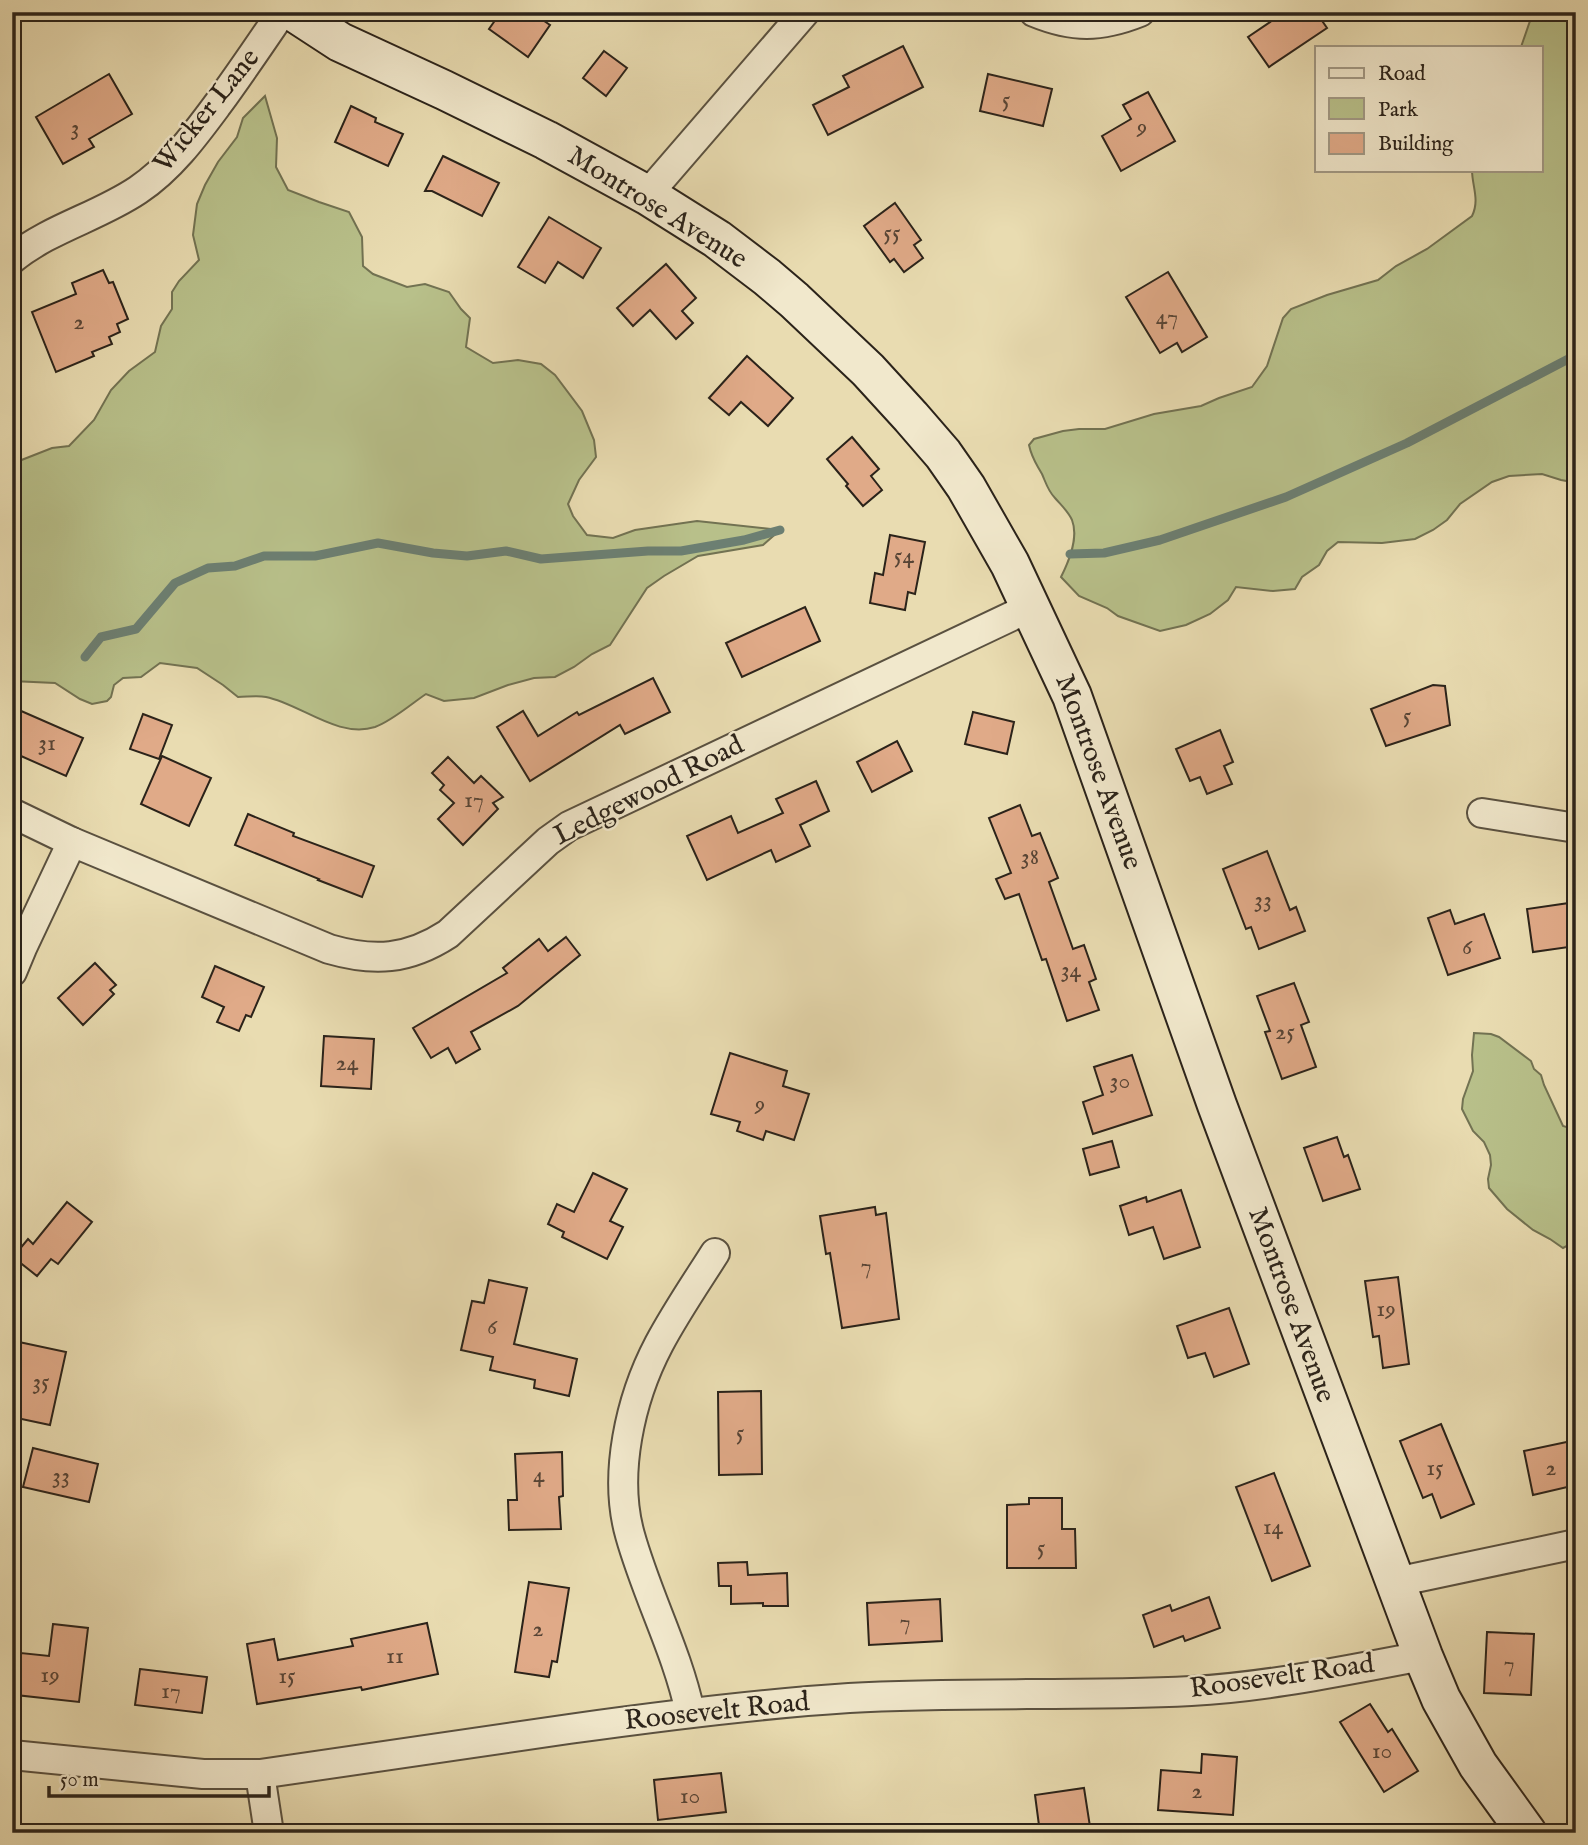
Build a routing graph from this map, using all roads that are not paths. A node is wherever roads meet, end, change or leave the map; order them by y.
1 (282, 12) edge
2 (294, 12) edge
3 (805, 12) edge
4 (1034, 12) edge
5 (1140, 12) edge
6 (647, 195) junction
7 (12, 259) edge
8 (1031, 607) junction
9 (12, 813) edge
10 (1482, 813) dead end
11 (1576, 828) edge
12 (72, 842) junction
13 (12, 972) edge
14 (715, 1253) dead end
15 (1576, 1544) edge
16 (1396, 1581) junction
17 (1423, 1656) junction
18 (690, 1712) junction
19 (12, 1755) edge
20 (260, 1774) junction
21 (270, 1833) edge
22 (1527, 1833) edge

1 - 7 street, Wicker Lane
2 - 6 main road, Montrose Avenue
3 - 6 street
4 - 5 street
6 - 8 main road, Montrose Avenue
8 - 12 street, Ledgewood Road
8 - 16 main road, Montrose Avenue
9 - 12 street, Ledgewood Road
10 - 11 street
12 - 13 street
14 - 18 street
15 - 16 street
16 - 17 main road, Montrose Avenue
17 - 18 street, Roosevelt Road
17 - 22 main road, Montrose Avenue
18 - 20 street, Roosevelt Road
19 - 20 street, Roosevelt Road
20 - 21 street

